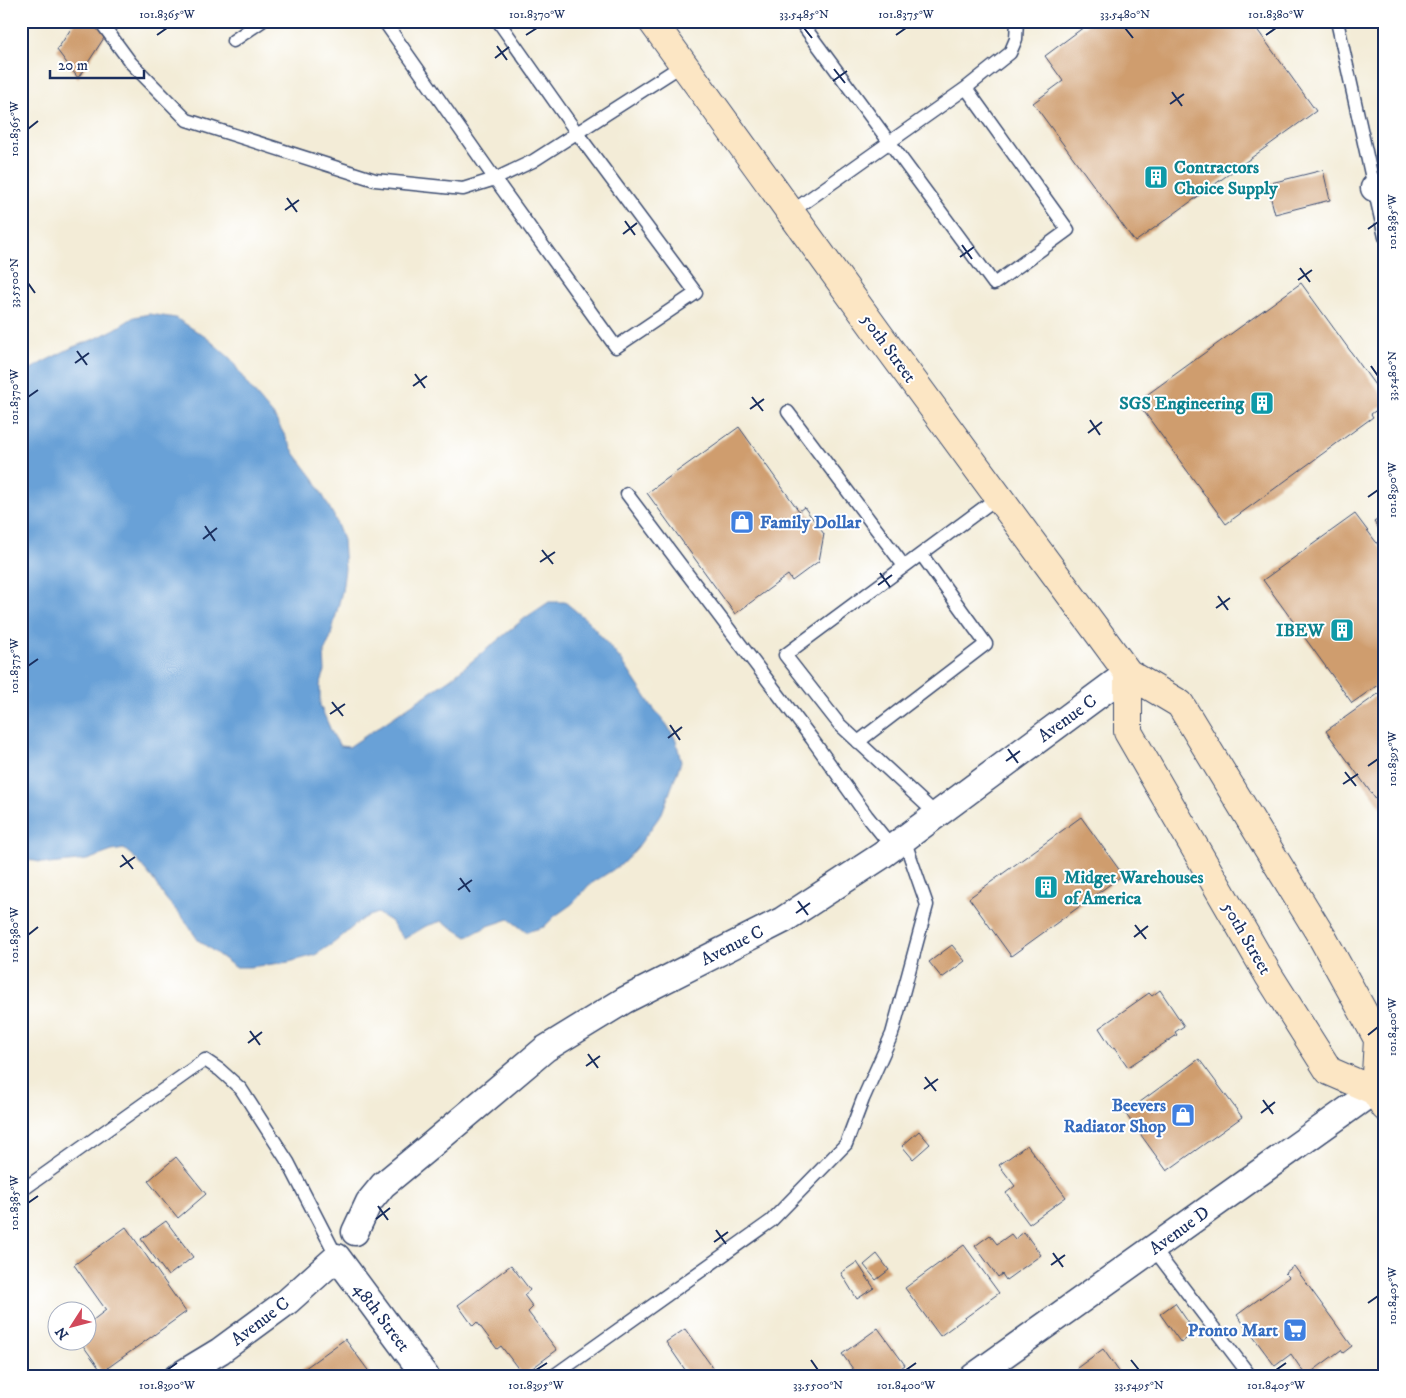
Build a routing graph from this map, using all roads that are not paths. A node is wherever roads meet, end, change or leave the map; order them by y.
1 (100, 21) edge
2 (262, 21) edge
3 (384, 21) edge
4 (498, 21) edge
5 (652, 21) edge
6 (800, 21) edge
7 (1017, 21) edge
8 (1337, 21) edge
9 (233, 42) dead end
10 (684, 64) junction
11 (966, 88) junction
12 (577, 133) junction
13 (889, 143) junction
14 (495, 179) junction
15 (1379, 187) edge
16 (791, 212) junction
17 (1385, 237) edge
18 (788, 412) dead end
19 (627, 494) dead end
20 (998, 497) junction
21 (921, 554) junction
22 (904, 566) junction
23 (1128, 673) junction
24 (858, 742) junction
25 (936, 814) junction
26 (898, 843) junction
27 (1381, 1094) edge
28 (21, 1191) edge
29 (355, 1232) dead end
30 (1154, 1248) junction
31 (338, 1257) junction
32 (177, 1377) edge
33 (426, 1377) edge
34 (552, 1377) edge
35 (973, 1377) edge
36 (1251, 1377) edge

1 - 14 lane
2 - 9 lane
3 - 14 lane
4 - 12 lane
5 - 10 main road, 50th Street
6 - 13 lane
7 - 11 lane
8 - 15 lane
10 - 12 lane
10 - 16 main road, 50th Street
11 - 13 lane
11 - 13 lane
12 - 14 lane
12 - 14 lane
13 - 16 lane
15 - 17 lane
16 - 20 main road, 50th Street
18 - 22 lane
19 - 26 lane
20 - 21 lane
20 - 23 main road, 50th Street
21 - 22 lane
21 - 24 lane
22 - 24 lane
23 - 25 street, Avenue C
23 - 27 main road, 50th Street
23 - 27 main road, 50th Street
24 - 25 lane
25 - 26 street, Avenue C
26 - 29 street, Avenue C
26 - 34 lane
27 - 30 street, Avenue D
28 - 31 lane
30 - 35 street, Avenue D
30 - 36 lane
31 - 32 street, Avenue C
31 - 33 street, 48th Street

